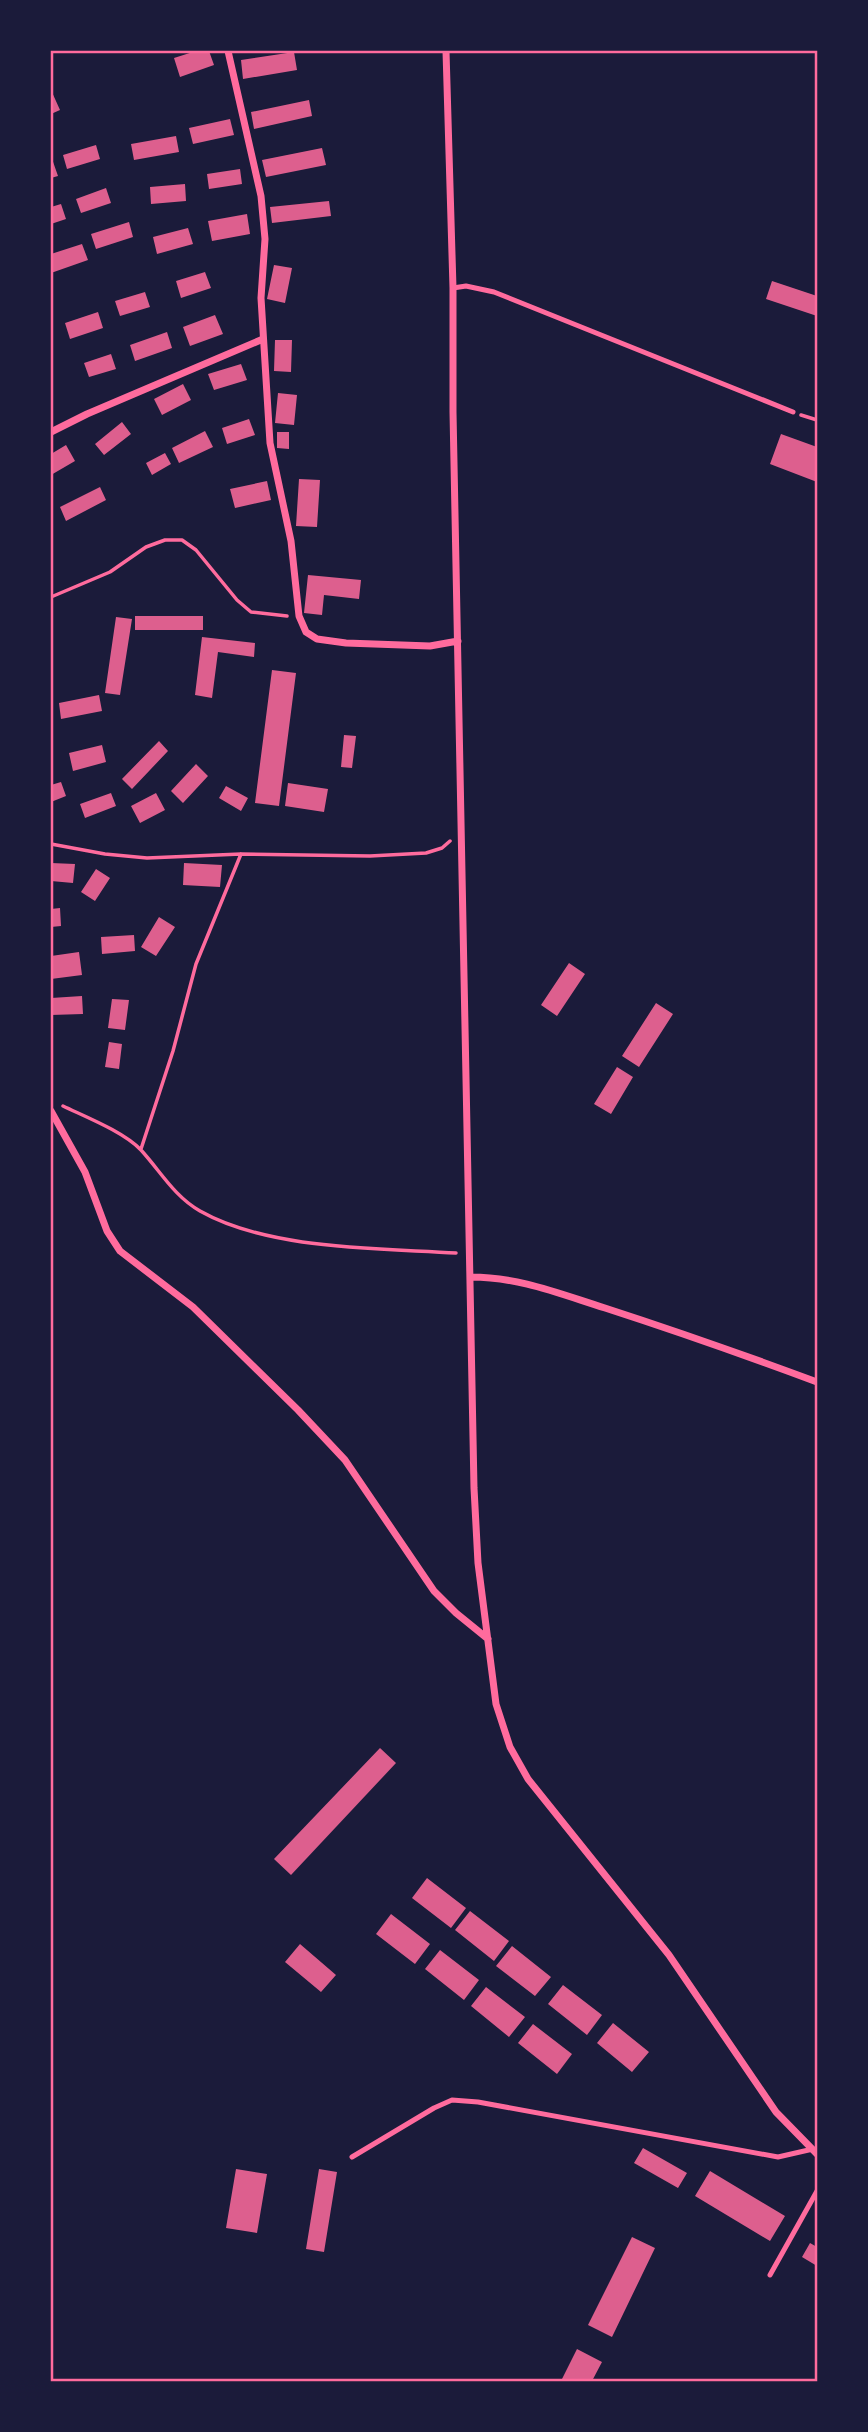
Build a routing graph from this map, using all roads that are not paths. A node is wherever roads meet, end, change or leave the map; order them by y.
1 (228, 51) edge
2 (446, 51) edge
3 (453, 288) junction
4 (263, 339) junction
5 (793, 412) dead end
6 (51, 432) edge
7 (458, 641) junction
8 (51, 1111) edge
9 (471, 1277) junction
10 (817, 1382) edge
11 (488, 1640) junction
12 (815, 2152) edge
13 (352, 2157) dead end
14 (817, 2191) edge
15 (770, 2275) dead end

1 - 4 street
2 - 3 street
3 - 5 lane
3 - 7 street
4 - 6 street
4 - 7 street
7 - 9 street
8 - 11 street
9 - 10 street
9 - 11 street
11 - 12 street
12 - 13 lane
14 - 15 lane

